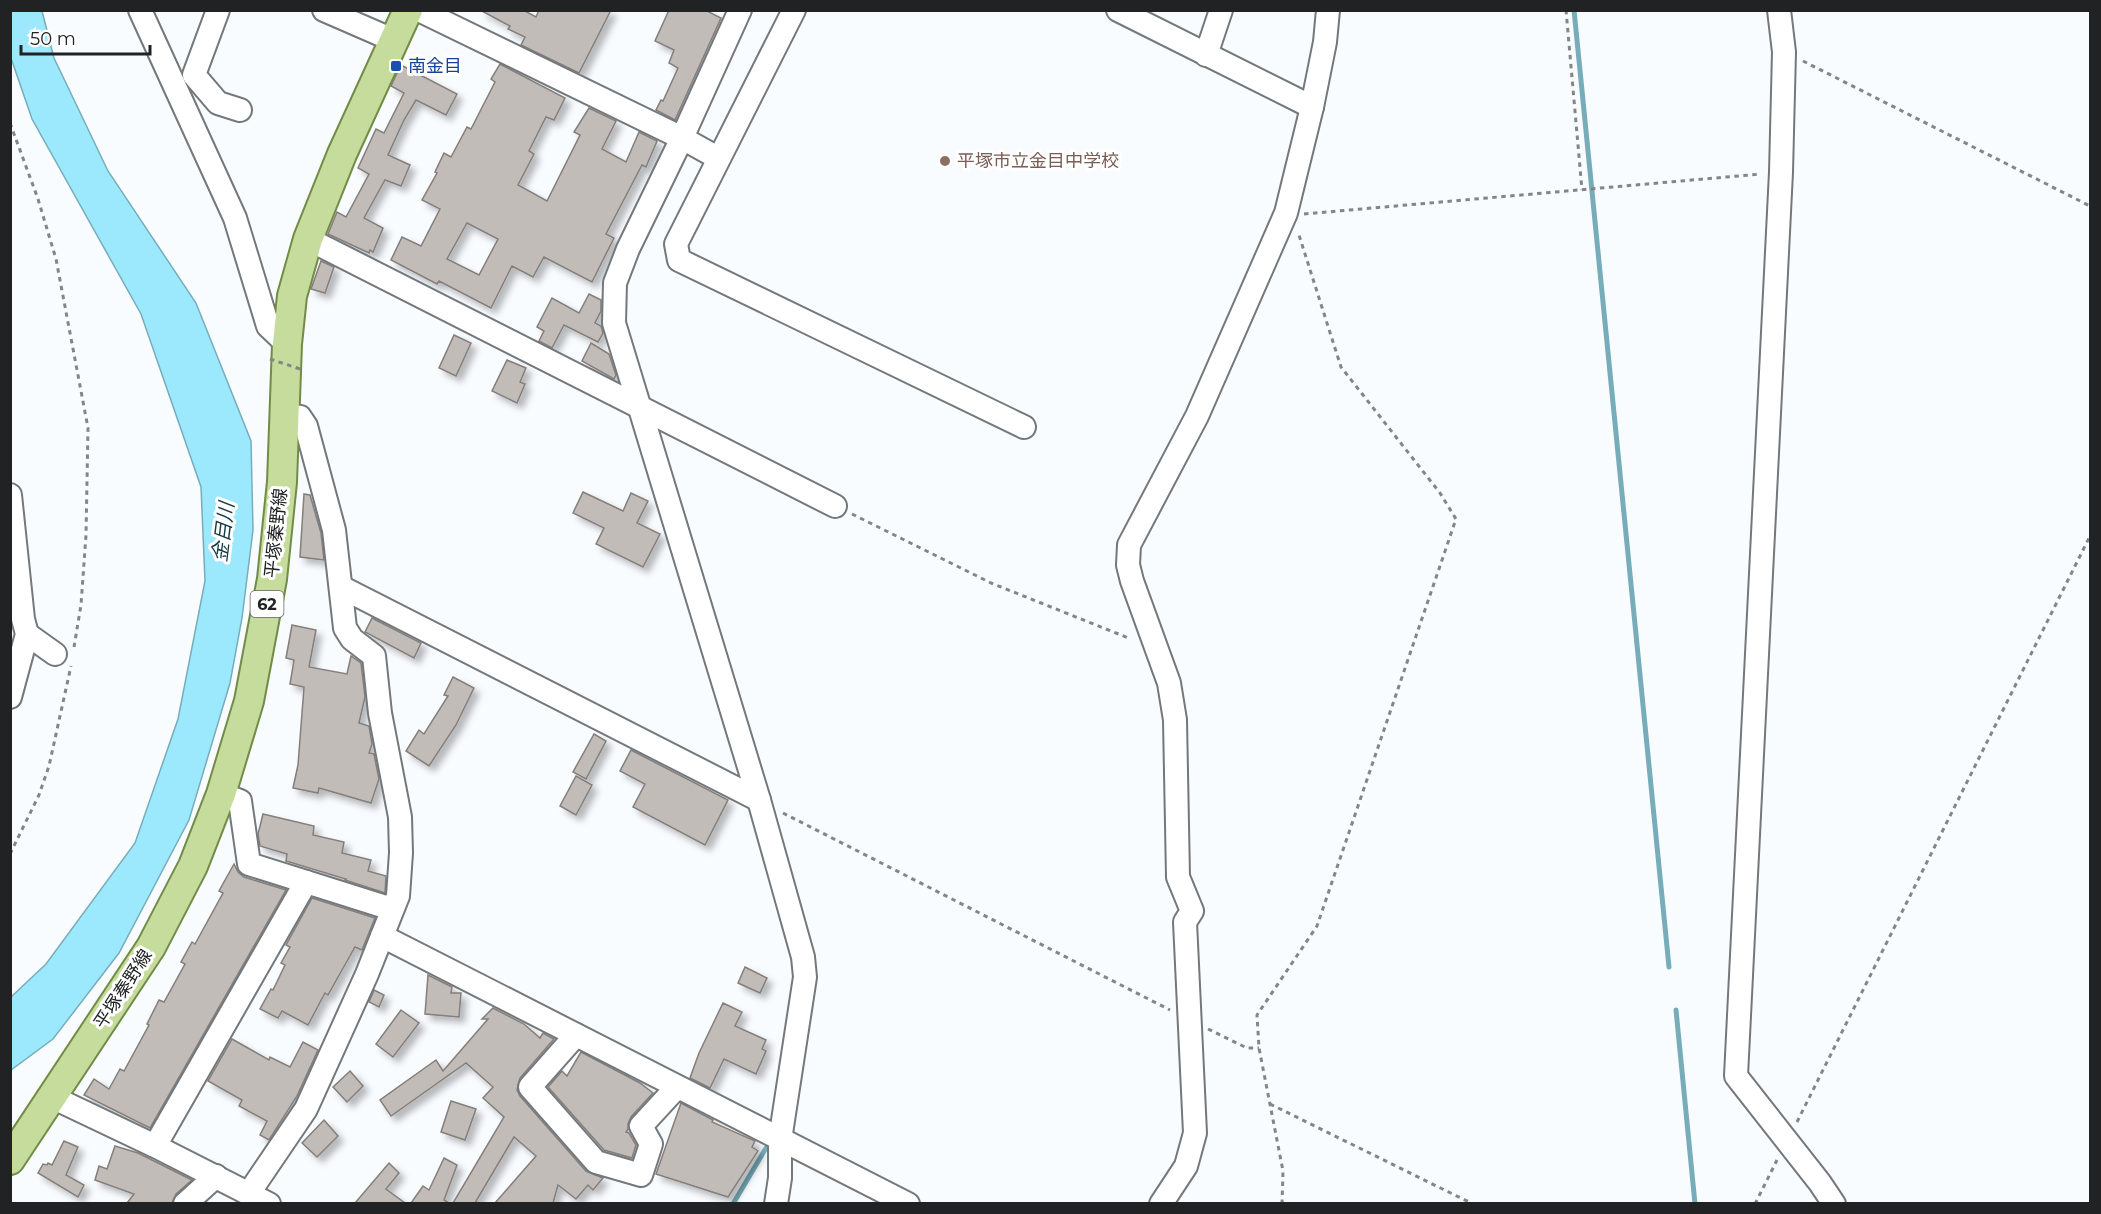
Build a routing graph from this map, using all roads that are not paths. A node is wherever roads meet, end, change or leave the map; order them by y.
1 (140, 10) edge
2 (219, 10) edge
3 (324, 10) edge
4 (408, 10) edge
5 (419, 10) edge
6 (740, 10) edge
7 (794, 10) edge
8 (1118, 10) edge
9 (1221, 10) edge
10 (1328, 10) edge
11 (1779, 10) edge
12 (393, 40) junction
13 (1206, 55) junction
14 (210, 94) junction
15 (1312, 108) junction
16 (240, 110) dead end
17 (185, 111) junction
18 (682, 138) junction
19 (718, 158) junction
20 (308, 239) junction
21 (278, 352) junction
22 (640, 409) junction
23 (285, 415) junction
24 (1024, 427) dead end
25 (10, 495) edge
26 (835, 506) road end
27 (340, 587) junction
28 (27, 634) junction
29 (66, 656) road end
30 (10, 697) edge
31 (221, 794) junction
32 (759, 800) junction
33 (306, 882) junction
34 (392, 909) junction
35 (382, 936) junction
36 (576, 1035) junction
37 (677, 1088) junction
38 (52, 1097) junction
39 (780, 1140) junction
40 (156, 1146) junction
41 (10, 1160) edge
42 (216, 1176) junction
43 (249, 1193) junction
44 (184, 1203) edge
45 (270, 1203) edge
46 (776, 1203) edge
47 (908, 1203) edge
48 (1161, 1203) edge
49 (1834, 1203) edge

1 - 17 street
2 - 14 street
3 - 12 street
4 - 12 main road, 平塚秦野線 / 62
5 - 18 street
6 - 18 street
7 - 19 street
8 - 13 street
9 - 13 street
10 - 15 street
11 - 49 street
12 - 20 main road, 平塚秦野線 / 62
13 - 15 street
14 - 16 street
14 - 17 street
15 - 48 street
17 - 21 street
18 - 19 street
18 - 22 street
19 - 24 street
20 - 21 main road, 平塚秦野線 / 62
20 - 22 street
21 - 23 main road, 平塚秦野線 / 62
22 - 26 street
22 - 32 street
23 - 27 street
23 - 31 main road, 平塚秦野線 / 62
25 - 28 street
27 - 32 street
27 - 34 street
28 - 29 street
28 - 30 street
31 - 33 street
31 - 38 main road, 平塚秦野線 / 62
32 - 39 street
33 - 34 street
33 - 40 street
34 - 35 street
35 - 36 street
35 - 43 street
36 - 37 street
36 - 37 street
37 - 39 street
38 - 40 street
38 - 41 main road, 平塚秦野線 / 62
39 - 46 street
39 - 47 street
40 - 42 street
42 - 43 street
42 - 44 street
43 - 45 street

